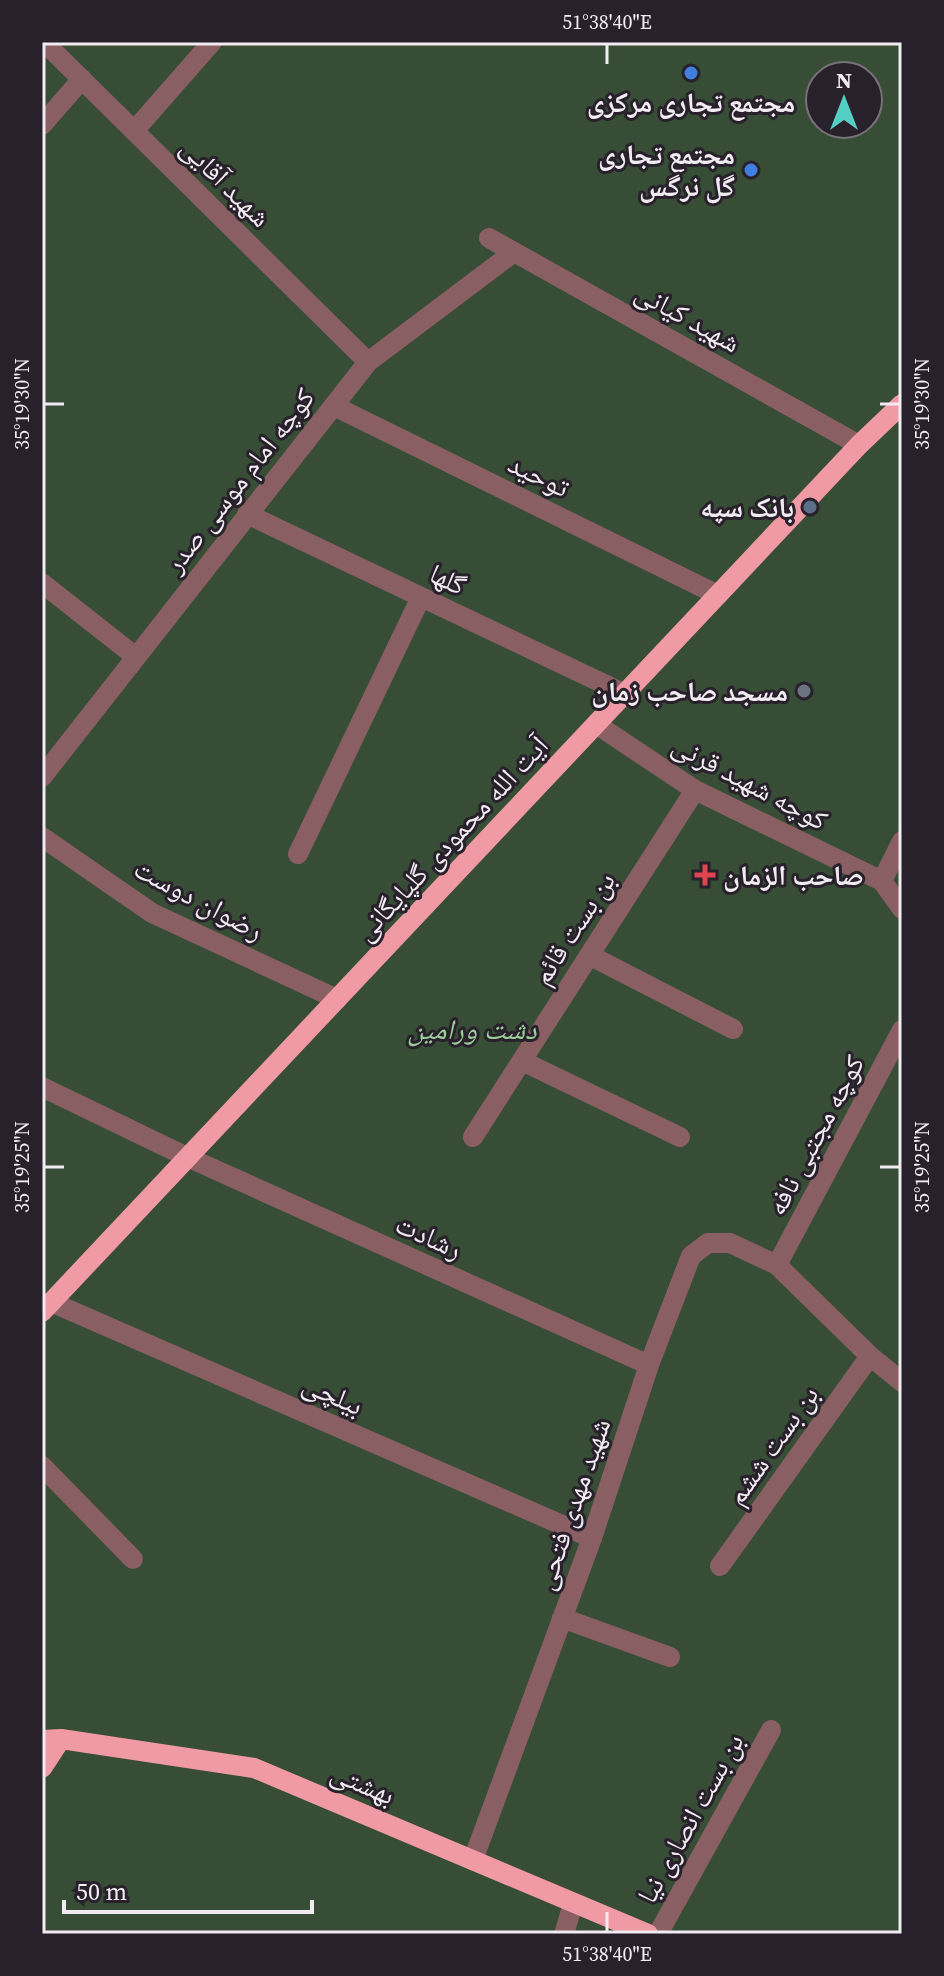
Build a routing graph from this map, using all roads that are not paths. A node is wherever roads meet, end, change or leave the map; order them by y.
1 (44, 42) edge
2 (212, 42) edge
3 (82, 79) junction
4 (42, 125) edge
5 (134, 131) junction
6 (489, 238) dead end
7 (514, 252) junction
8 (368, 362) junction
9 (902, 404) edge
10 (334, 406) junction
11 (859, 445) junction
12 (247, 514) junction
13 (42, 583) edge
14 (718, 595) junction
15 (421, 597) junction
16 (136, 657) junction
17 (625, 694) junction
18 (596, 724) junction
19 (42, 777) edge
20 (695, 790) junction
21 (42, 837) edge
22 (902, 841) edge
23 (298, 854) dead end
24 (882, 881) junction
25 (902, 909) edge
26 (589, 955) junction
27 (337, 999) junction
28 (733, 1029) dead end
29 (902, 1030) edge
30 (522, 1061) junction
31 (42, 1087) edge
32 (473, 1137) dead end
33 (680, 1137) dead end
34 (187, 1157) junction
35 (777, 1265) junction
36 (47, 1307) edge
37 (870, 1356) junction
38 (649, 1365) junction
39 (902, 1382) edge
40 (42, 1466) edge
41 (592, 1538) junction
42 (133, 1559) dead end
43 (720, 1566) dead end
44 (562, 1618) junction
45 (670, 1657) dead end
46 (771, 1730) dead end
47 (51, 1740) edge
48 (42, 1768) edge
49 (473, 1860) junction
50 (573, 1904) junction
51 (564, 1934) edge
52 (648, 1934) edge
53 (658, 1934) edge

1 - 3 street, شهید آقایی
2 - 5 street
3 - 4 street
3 - 5 street, شهید آقایی
5 - 8 street, شهید آقایی
6 - 7 street, شهید کیانی
7 - 8 street, کوچه امام موسی صدر
7 - 11 street, شهید کیانی
8 - 10 street, کوچه امام موسی صدر
9 - 11 main road, آیت الله محمودی گلپایگانی
10 - 12 street, کوچه امام موسی صدر
10 - 14 street, توحید
11 - 14 main road, آیت الله محمودی گلپایگانی
12 - 15 street, گلها
12 - 16 street, کوچه امام موسی صدر
13 - 16 street
14 - 17 main road, آیت الله محمودی گلپایگانی
15 - 17 street, گلها
15 - 23 street
16 - 19 street, کوچه امام موسی صدر
17 - 18 main road, آیت الله محمودی گلپایگانی
18 - 20 street, کوچه شهید قرنی
18 - 27 main road, آیت الله محمودی گلپایگانی
20 - 24 street, کوچه شهید قرنی
20 - 26 street, بن بست قائم
21 - 27 street, رضوان دوست
22 - 24 street
24 - 25 street
26 - 28 street
26 - 30 street, بن بست قائم
27 - 34 main road, آیت الله محمودی گلپایگانی
29 - 35 street, کوچه مجتبی نافه
30 - 32 street, بن بست قائم
30 - 33 street
31 - 34 street, رشادت
34 - 36 main road, آیت الله محمودی گلپایگانی
34 - 38 street, رشادت
35 - 37 street, شهید مهدی فتحی
35 - 38 street, شهید مهدی فتحی
36 - 41 street, بیلچی
37 - 39 street, شهید مهدی فتحی
37 - 43 street, بن بست ششم
38 - 41 street, شهید مهدی فتحی
40 - 42 street
41 - 44 street, شهید مهدی فتحی
44 - 45 street
44 - 49 street, شهید مهدی فتحی
46 - 53 street, بن بست انصاری نیا
47 - 48 main road
47 - 49 main road, بهشتی
49 - 50 main road, بهشتی
50 - 51 street
50 - 52 main road, بهشتی

